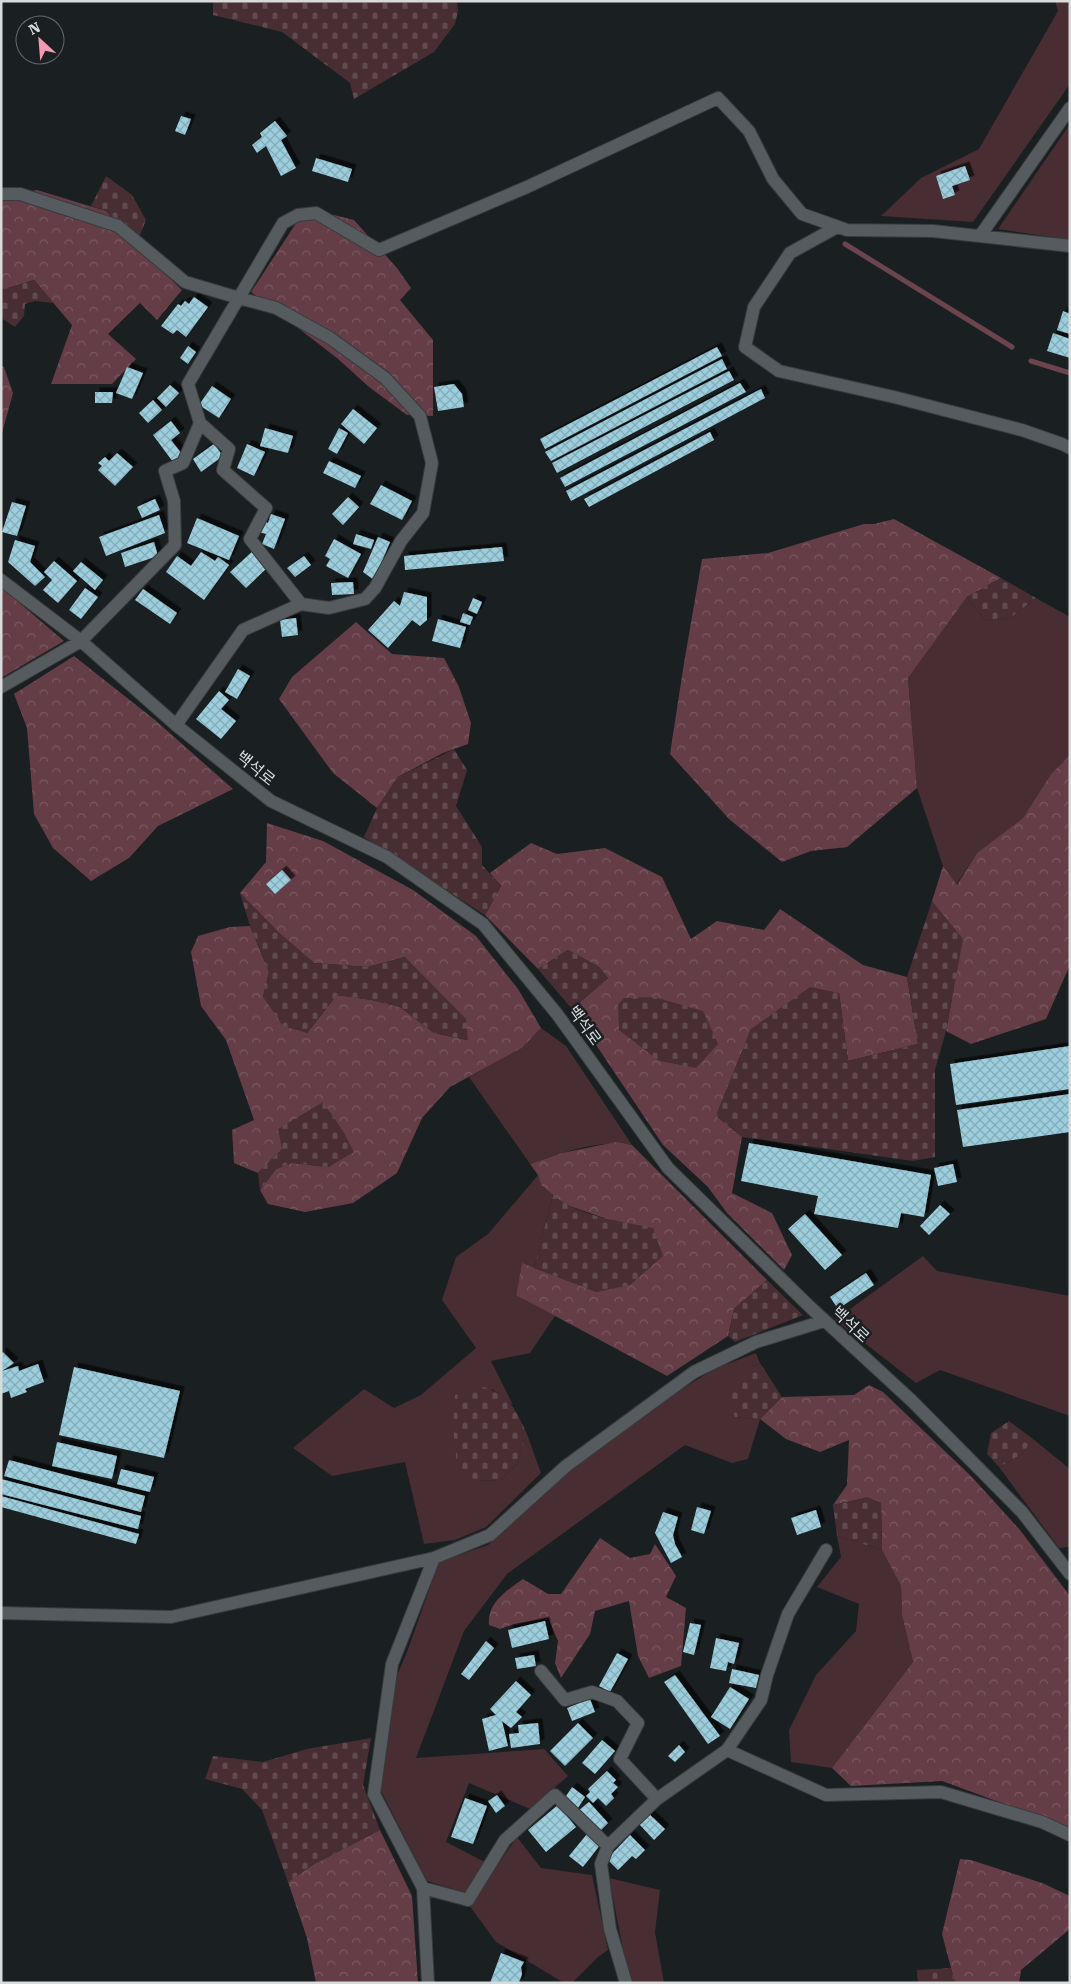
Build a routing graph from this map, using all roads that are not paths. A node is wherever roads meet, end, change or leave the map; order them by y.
1 (1070, 108) edge
2 (1, 194) edge
3 (837, 227) junction
4 (980, 236) junction
5 (1070, 246) edge
6 (238, 298) junction
7 (200, 423) junction
8 (1070, 448) edge
9 (1, 580) edge
10 (301, 604) junction
11 (81, 641) junction
12 (1, 687) edge
13 (176, 725) junction
14 (824, 1321) junction
15 (826, 1550) dead end
16 (434, 1558) junction
17 (1070, 1574) edge
18 (1, 1613) edge
19 (541, 1671) dead end
20 (727, 1750) junction
21 (657, 1798) junction
22 (1070, 1835) edge
23 (608, 1846) junction
24 (423, 1888) junction
25 (428, 1983) edge
26 (626, 1983) edge

1 - 4 street
2 - 6 street
3 - 4 street
3 - 6 street
3 - 8 street
4 - 5 street
6 - 7 street
6 - 10 street
7 - 10 street
7 - 11 street
9 - 11 street, 백석로
10 - 13 street
11 - 12 street
11 - 13 street, 백석로
13 - 14 street, 백석로
14 - 16 street
14 - 17 street, 백석로
15 - 20 street
16 - 18 street
16 - 24 street
19 - 21 street
20 - 21 street
20 - 22 street
21 - 23 street
23 - 24 street
23 - 26 street
24 - 25 street

